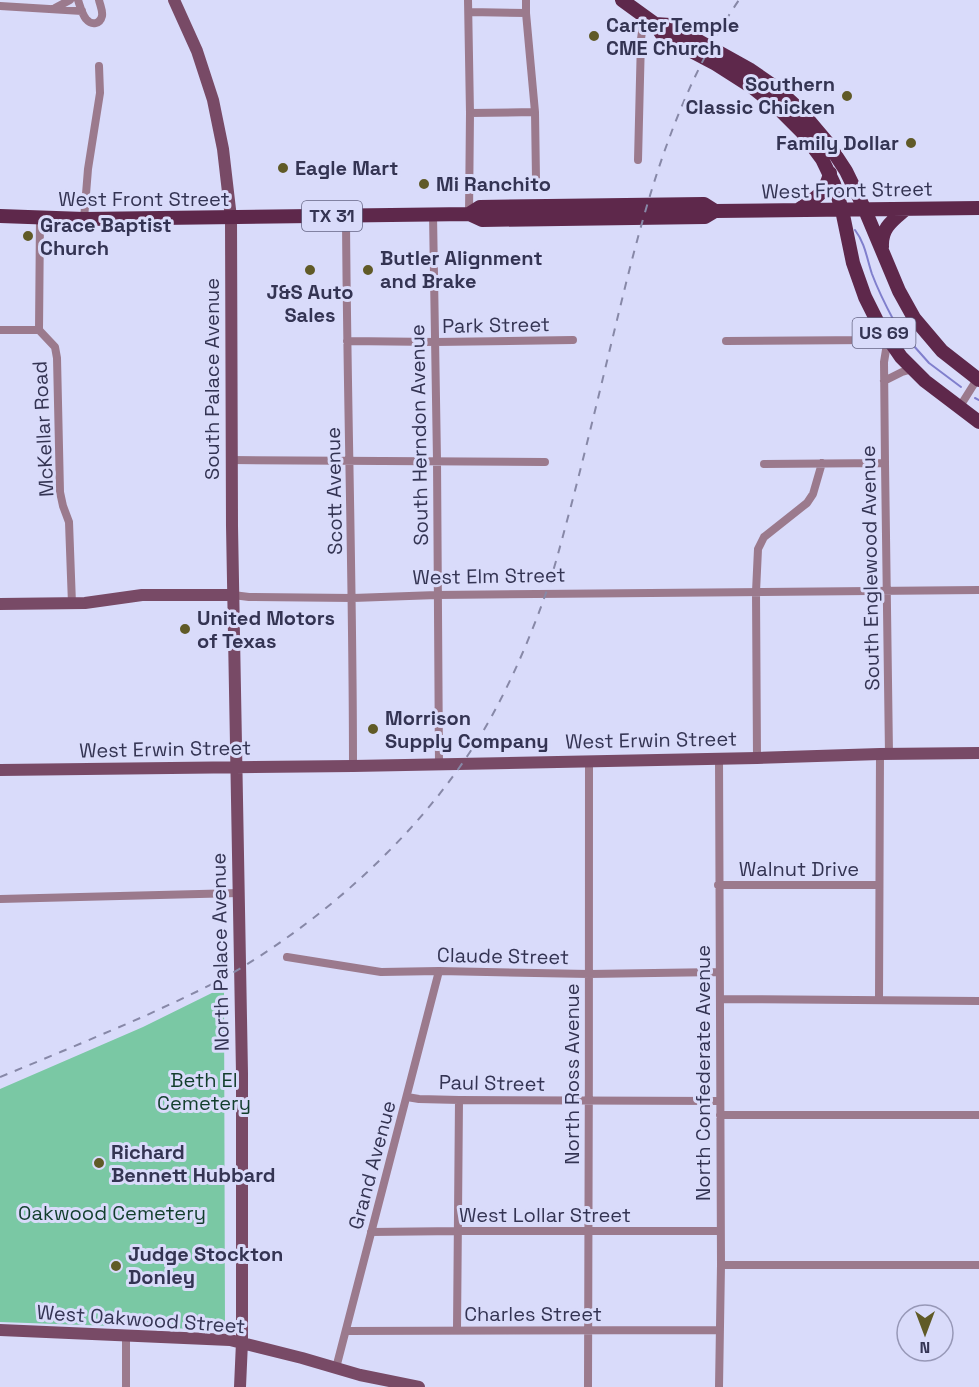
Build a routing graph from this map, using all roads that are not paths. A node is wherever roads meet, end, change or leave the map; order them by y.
1 (70, 0) edge
2 (78, 0) edge
3 (99, 0) edge
4 (174, 0) edge
5 (468, 0) edge
6 (526, 0) edge
7 (625, 1) edge
8 (0, 6) edge
9 (50, 9) junction
10 (82, 11) junction
11 (469, 12) junction
12 (526, 12) junction
13 (650, 21) junction
14 (99, 66) dead end
15 (535, 112) junction
16 (470, 113) junction
17 (638, 160) dead end
18 (830, 174) junction
19 (536, 179) dead end
20 (979, 208) edge
21 (906, 209) junction
22 (798, 210) junction
23 (842, 210) junction
24 (865, 210) junction
25 (433, 214) junction
26 (469, 214) junction
27 (0, 216) edge
28 (346, 216) junction
29 (231, 218) junction
30 (40, 219) junction
31 (84, 219) junction
32 (882, 250) junction
33 (914, 318) junction
34 (0, 330) edge
35 (39, 330) junction
36 (888, 338) junction
37 (573, 340) dead end
38 (347, 341) junction
39 (726, 341) dead end
40 (435, 342) junction
41 (913, 369) junction
42 (978, 378) edge
43 (884, 381) junction
44 (959, 408) junction
45 (979, 422) edge
46 (231, 460) junction
47 (350, 460) junction
48 (437, 460) junction
49 (545, 462) dead end
50 (822, 463) junction
51 (885, 463) junction
52 (764, 464) dead end
53 (887, 590) junction
54 (979, 590) edge
55 (756, 592) junction
56 (233, 595) junction
57 (437, 595) junction
58 (353, 598) junction
59 (0, 604) edge
60 (72, 604) junction
61 (979, 753) edge
62 (884, 754) junction
63 (719, 758) junction
64 (757, 758) junction
65 (589, 761) junction
66 (439, 764) junction
67 (353, 766) junction
68 (236, 768) junction
69 (0, 771) edge
70 (718, 885) junction
71 (879, 885) junction
72 (239, 893) junction
73 (0, 899) edge
74 (287, 957) dead end
75 (439, 971) junction
76 (719, 972) junction
77 (589, 974) junction
78 (720, 999) junction
79 (879, 1000) junction
80 (979, 1001) edge
81 (407, 1097) junction
82 (459, 1100) junction
83 (590, 1101) junction
84 (720, 1101) junction
85 (720, 1115) junction
86 (979, 1115) edge
87 (459, 1231) junction
88 (588, 1231) junction
89 (720, 1231) junction
90 (371, 1232) junction
91 (721, 1265) junction
92 (979, 1265) edge
93 (0, 1330) edge
94 (457, 1330) junction
95 (588, 1330) junction
96 (720, 1330) junction
97 (346, 1331) junction
98 (126, 1335) junction
99 (242, 1342) junction
100 (336, 1368) junction
101 (126, 1387) edge
102 (240, 1387) edge
103 (419, 1387) edge
104 (588, 1387) edge
105 (719, 1387) edge

1 - 9 street
2 - 10 street
3 - 10 street
4 - 29 main road, South Palace Avenue
5 - 11 street
6 - 12 street
7 - 13 main road, US 69
8 - 9 street
9 - 10 street
11 - 12 street
11 - 16 street
12 - 15 street
13 - 17 street
13 - 18 main road, US 69
13 - 24 main road, US 69
14 - 31 street
15 - 16 street
15 - 19 street
16 - 26 street
18 - 22 main road
18 - 23 main road, US 69
20 - 21 main road, West Front Street / TX 31
21 - 24 main road, West Front Street / TX 31
21 - 32 main road
22 - 23 main road, West Front Street / TX 31
22 - 26 main road, West Front Street / TX 31
23 - 24 main road, West Front Street / TX 31
23 - 36 main road, US 69
24 - 32 main road, US 69
25 - 26 main road, West Front Street / TX 31
25 - 28 main road, West Front Street / TX 31
25 - 40 street, South Herndon Avenue
27 - 30 main road, West Front Street / TX 31
28 - 29 main road, West Front Street / TX 31
28 - 38 street, Scott Avenue
29 - 31 main road, West Front Street / TX 31
29 - 46 main road, South Palace Avenue
30 - 31 main road, West Front Street / TX 31
30 - 35 street
32 - 33 main road, US 69
33 - 36 street
33 - 42 main road, US 69
34 - 35 street
35 - 60 street, McKellar Road
36 - 39 street
36 - 41 main road, US 69
36 - 43 street, South Englewood Avenue
37 - 40 street, Park Street
38 - 40 street, Park Street
38 - 47 street, Scott Avenue
40 - 48 street, South Herndon Avenue
41 - 43 street
41 - 44 main road, US 69
42 - 44 street
43 - 51 street, South Englewood Avenue
44 - 45 main road, US 69
46 - 47 street
46 - 56 main road, South Palace Avenue
47 - 48 street
47 - 58 street, Scott Avenue
48 - 49 street
48 - 57 street, South Herndon Avenue
50 - 51 street
50 - 52 street
50 - 55 street
51 - 53 street, South Englewood Avenue
53 - 54 street, West Elm Street
53 - 55 street, West Elm Street
53 - 62 street, South Englewood Avenue
55 - 57 street, West Elm Street
55 - 64 street
56 - 58 street, West Elm Street
56 - 60 main road, West Elm Street
56 - 68 main road, South Palace Avenue
57 - 58 street, West Elm Street
57 - 66 street, South Herndon Avenue
58 - 67 street, Scott Avenue
59 - 60 main road, West Elm Street
61 - 62 main road, West Erwin Street
62 - 64 main road, West Erwin Street
62 - 71 street, South Englewood Avenue
63 - 64 main road, West Erwin Street
63 - 65 main road, West Erwin Street
63 - 70 street, North Confederate Avenue
65 - 66 main road, West Erwin Street
65 - 77 street, North Ross Avenue
66 - 67 main road, West Erwin Street
67 - 68 main road, West Erwin Street
68 - 69 main road, West Erwin Street
68 - 72 main road, North Palace Avenue
70 - 71 street, Walnut Drive
70 - 76 street, North Confederate Avenue
71 - 79 street, South Englewood Avenue
72 - 73 street
72 - 99 main road, North Palace Avenue
74 - 75 street, Claude Street
75 - 77 street, Claude Street
75 - 81 street, Grand Avenue
76 - 77 street, Claude Street
76 - 78 street, North Confederate Avenue
77 - 83 street, North Ross Avenue
78 - 79 street
78 - 84 street, North Confederate Avenue
79 - 80 street
81 - 82 street, Paul Street
81 - 90 street, Grand Avenue
82 - 83 street, Paul Street
82 - 87 street
83 - 84 street, Paul Street
83 - 88 street, North Ross Avenue
84 - 85 street, North Confederate Avenue
85 - 86 street
85 - 89 street, North Confederate Avenue
87 - 88 street, West Lollar Street
87 - 90 street, West Lollar Street
87 - 94 street
88 - 89 street, West Lollar Street
88 - 95 street, North Ross Avenue
89 - 91 street, North Confederate Avenue
90 - 97 street, Grand Avenue
91 - 92 street
91 - 96 street, North Confederate Avenue
93 - 98 main road, West Oakwood Street
94 - 95 street, Charles Street
94 - 97 street, Charles Street
95 - 96 street, Charles Street
95 - 104 street, North Ross Avenue
96 - 105 street, North Confederate Avenue
97 - 100 street, Grand Avenue
98 - 99 main road, West Oakwood Street
98 - 101 street
99 - 100 main road, West Oakwood Street
99 - 102 main road, North Palace Avenue
100 - 103 main road, West Oakwood Street

